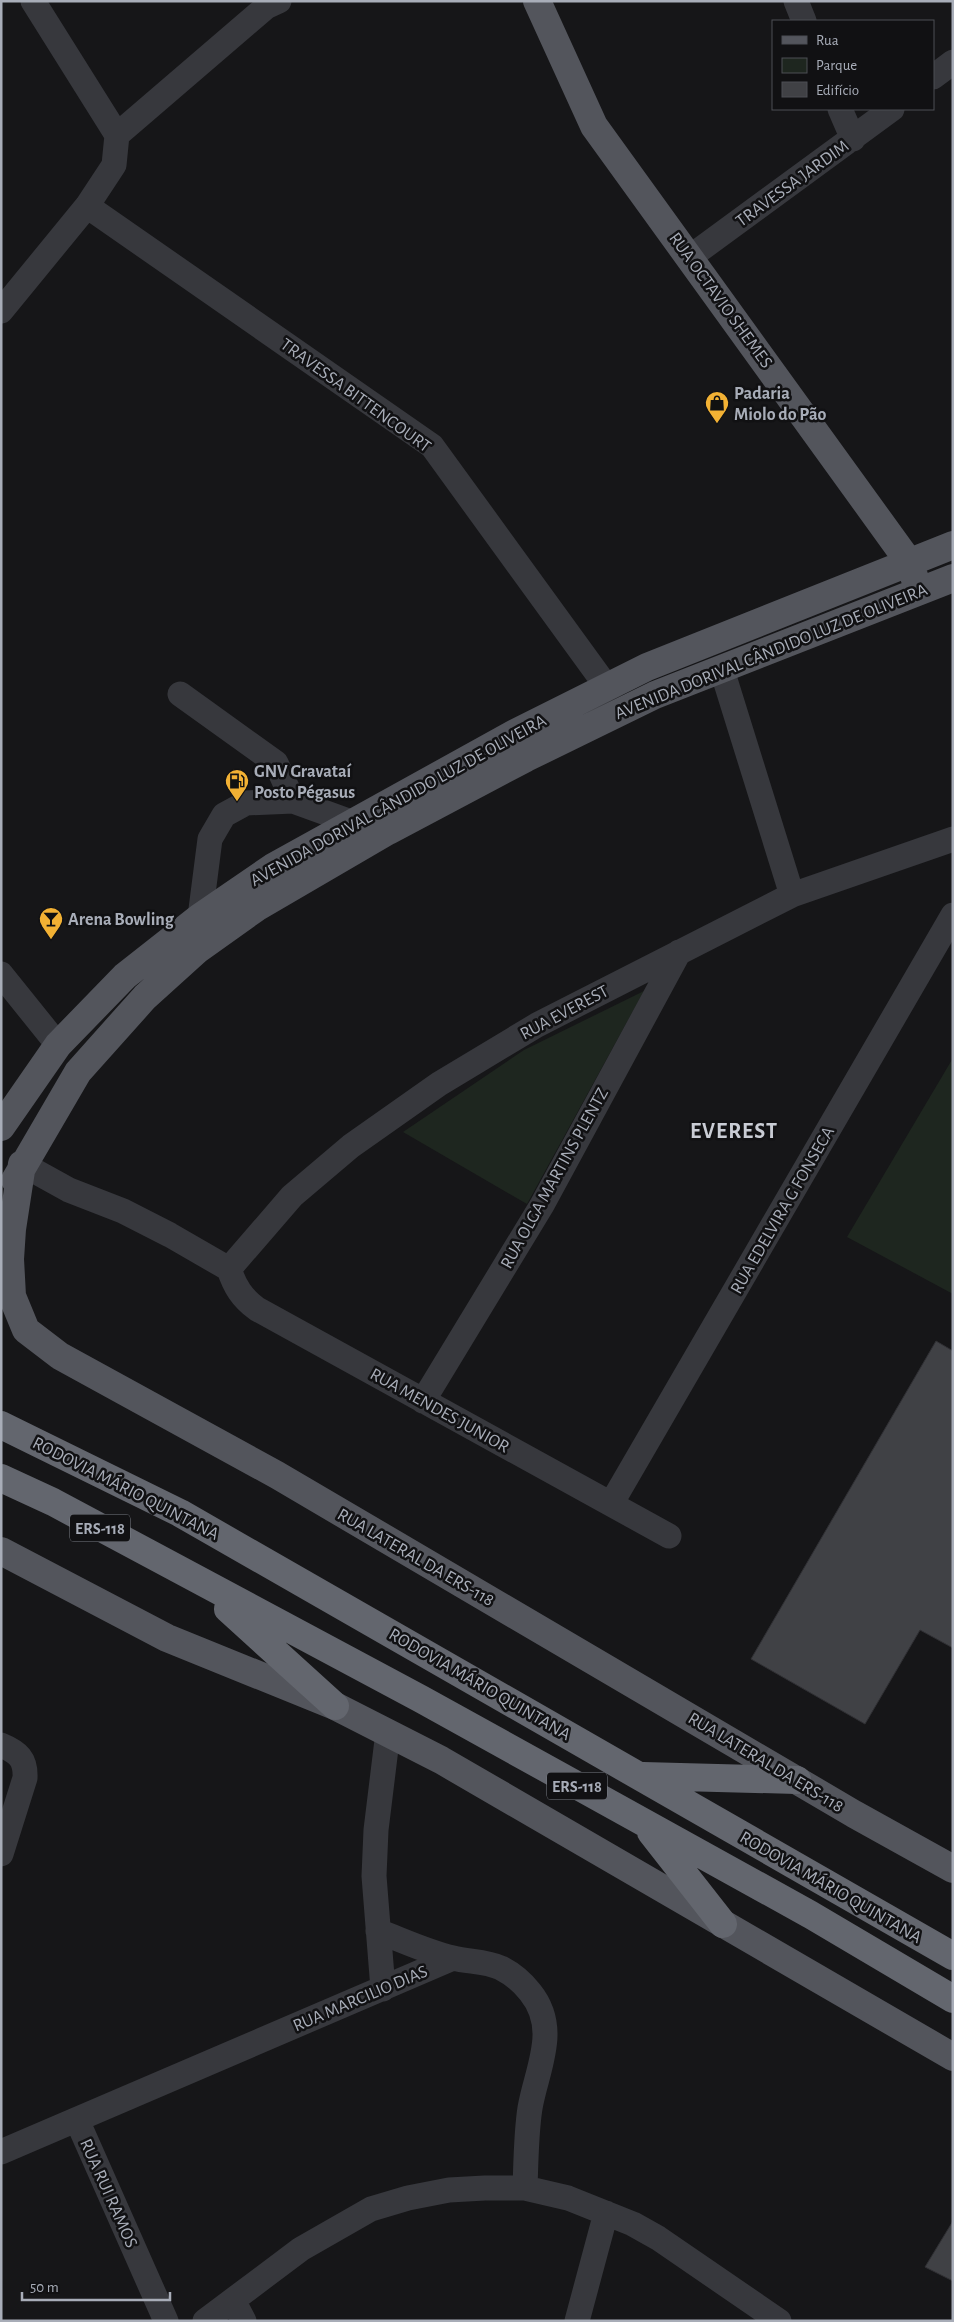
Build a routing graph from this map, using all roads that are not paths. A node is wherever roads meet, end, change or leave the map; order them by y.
1 (33, 1) edge
2 (279, 1) edge
3 (537, 1) edge
4 (796, 1) edge
5 (804, 20) edge
6 (953, 62) edge
7 (934, 76) edge
8 (840, 110) edge
9 (891, 110) edge
10 (116, 135) junction
11 (853, 140) junction
12 (87, 206) junction
13 (690, 257) junction
14 (1, 311) edge
15 (953, 545) edge
16 (909, 562) junction
17 (953, 578) edge
18 (919, 590) junction
19 (722, 670) junction
20 (607, 687) junction
21 (180, 694) dead end
22 (293, 802) junction
23 (351, 822) junction
24 (953, 839) edge
25 (792, 895) junction
26 (953, 915) edge
27 (200, 918) junction
28 (679, 952) junction
29 (1, 974) edge
30 (58, 1045) junction
31 (1, 1127) edge
32 (22, 1164) junction
33 (1, 1208) edge
34 (229, 1269) junction
35 (424, 1401) junction
36 (1, 1425) edge
37 (1, 1478) edge
38 (611, 1504) junction
39 (669, 1536) dead end
40 (1, 1552) edge
41 (197, 1581) junction
42 (335, 1706) junction
43 (388, 1732) junction
44 (1, 1745) edge
45 (642, 1776) junction
46 (797, 1780) junction
47 (644, 1823) junction
48 (1, 1854) edge
49 (953, 1869) edge
50 (724, 1924) junction
51 (378, 1931) junction
52 (953, 1956) edge
53 (453, 1958) junction
54 (383, 1989) junction
55 (953, 1999) edge
56 (953, 2056) edge
57 (77, 2120) junction
58 (1, 2152) edge
59 (525, 2188) junction
60 (606, 2213) junction
61 (238, 2311) edge
62 (166, 2321) edge
63 (205, 2321) edge
64 (577, 2321) edge
65 (780, 2321) edge

1 - 10 street
2 - 10 street
3 - 13 main road, RUA OCTAVIO SHEMES
4 - 5 street
6 - 7 street
8 - 11 street
9 - 11 street, TRAVESSA JARDIM
10 - 12 street
11 - 13 street, TRAVESSA JARDIM
12 - 14 street
12 - 20 street, TRAVESSA BITTENCOURT
13 - 16 main road, RUA OCTAVIO SHEMES
15 - 16 main road, AVENIDA DORIVAL CÂNDIDO LUZ DE OLIVEIRA
16 - 18 main road, RUA OCTAVIO SHEMES
16 - 20 main road, AVENIDA DORIVAL CÂNDIDO LUZ DE OLIVEIRA
17 - 18 main road, AVENIDA DORIVAL CÂNDIDO LUZ DE OLIVEIRA
18 - 19 main road, AVENIDA DORIVAL CÂNDIDO LUZ DE OLIVEIRA
19 - 25 street
19 - 32 main road, AVENIDA DORIVAL CÂNDIDO LUZ DE OLIVEIRA
20 - 23 main road, AVENIDA DORIVAL CÂNDIDO LUZ DE OLIVEIRA
21 - 22 street
22 - 23 street
22 - 27 street
23 - 27 main road, AVENIDA DORIVAL CÂNDIDO LUZ DE OLIVEIRA
24 - 25 street, RUA EVEREST
25 - 28 street, RUA EVEREST
26 - 38 street, RUA EDELVIRA G FONSECA
27 - 30 main road, AVENIDA DORIVAL CÂNDIDO LUZ DE OLIVEIRA
28 - 34 street, RUA EVEREST
28 - 35 street, RUA OLGA MARTINS PLENTZ
29 - 30 street
30 - 31 main road, AVENIDA DORIVAL CÂNDIDO LUZ DE OLIVEIRA
32 - 33 main road, AVENIDA DORIVAL CÂNDIDO LUZ DE OLIVEIRA
32 - 34 street
32 - 46 main road, RUA LATERAL DA ERS-118
34 - 35 street, RUA MENDES JUNIOR
35 - 38 street, RUA MENDES JUNIOR
36 - 45 highway, RODOVIA MÁRIO QUINTANA / ERS-118
37 - 41 highway, RODOVIA MÁRIO QUINTANA / ERS-118
38 - 39 street, RUA MENDES JUNIOR
40 - 42 main road
41 - 42 highway
41 - 47 highway, RODOVIA MÁRIO QUINTANA / ERS-118
42 - 43 main road
43 - 50 main road
43 - 51 street
44 - 48 street
45 - 46 highway
45 - 52 highway, RODOVIA MÁRIO QUINTANA / ERS-118
46 - 49 main road, RUA LATERAL DA ERS-118
47 - 50 highway
47 - 55 highway, RODOVIA MÁRIO QUINTANA / ERS-118
50 - 56 main road
51 - 53 street
51 - 54 street
53 - 54 street, RUA MARCILIO DIAS
53 - 59 street
54 - 57 street, RUA MARCILIO DIAS
57 - 58 street, RUA MARCILIO DIAS
57 - 62 street, RUA RUI RAMOS
59 - 60 street
59 - 61 street
60 - 64 street
60 - 65 street
61 - 63 street

